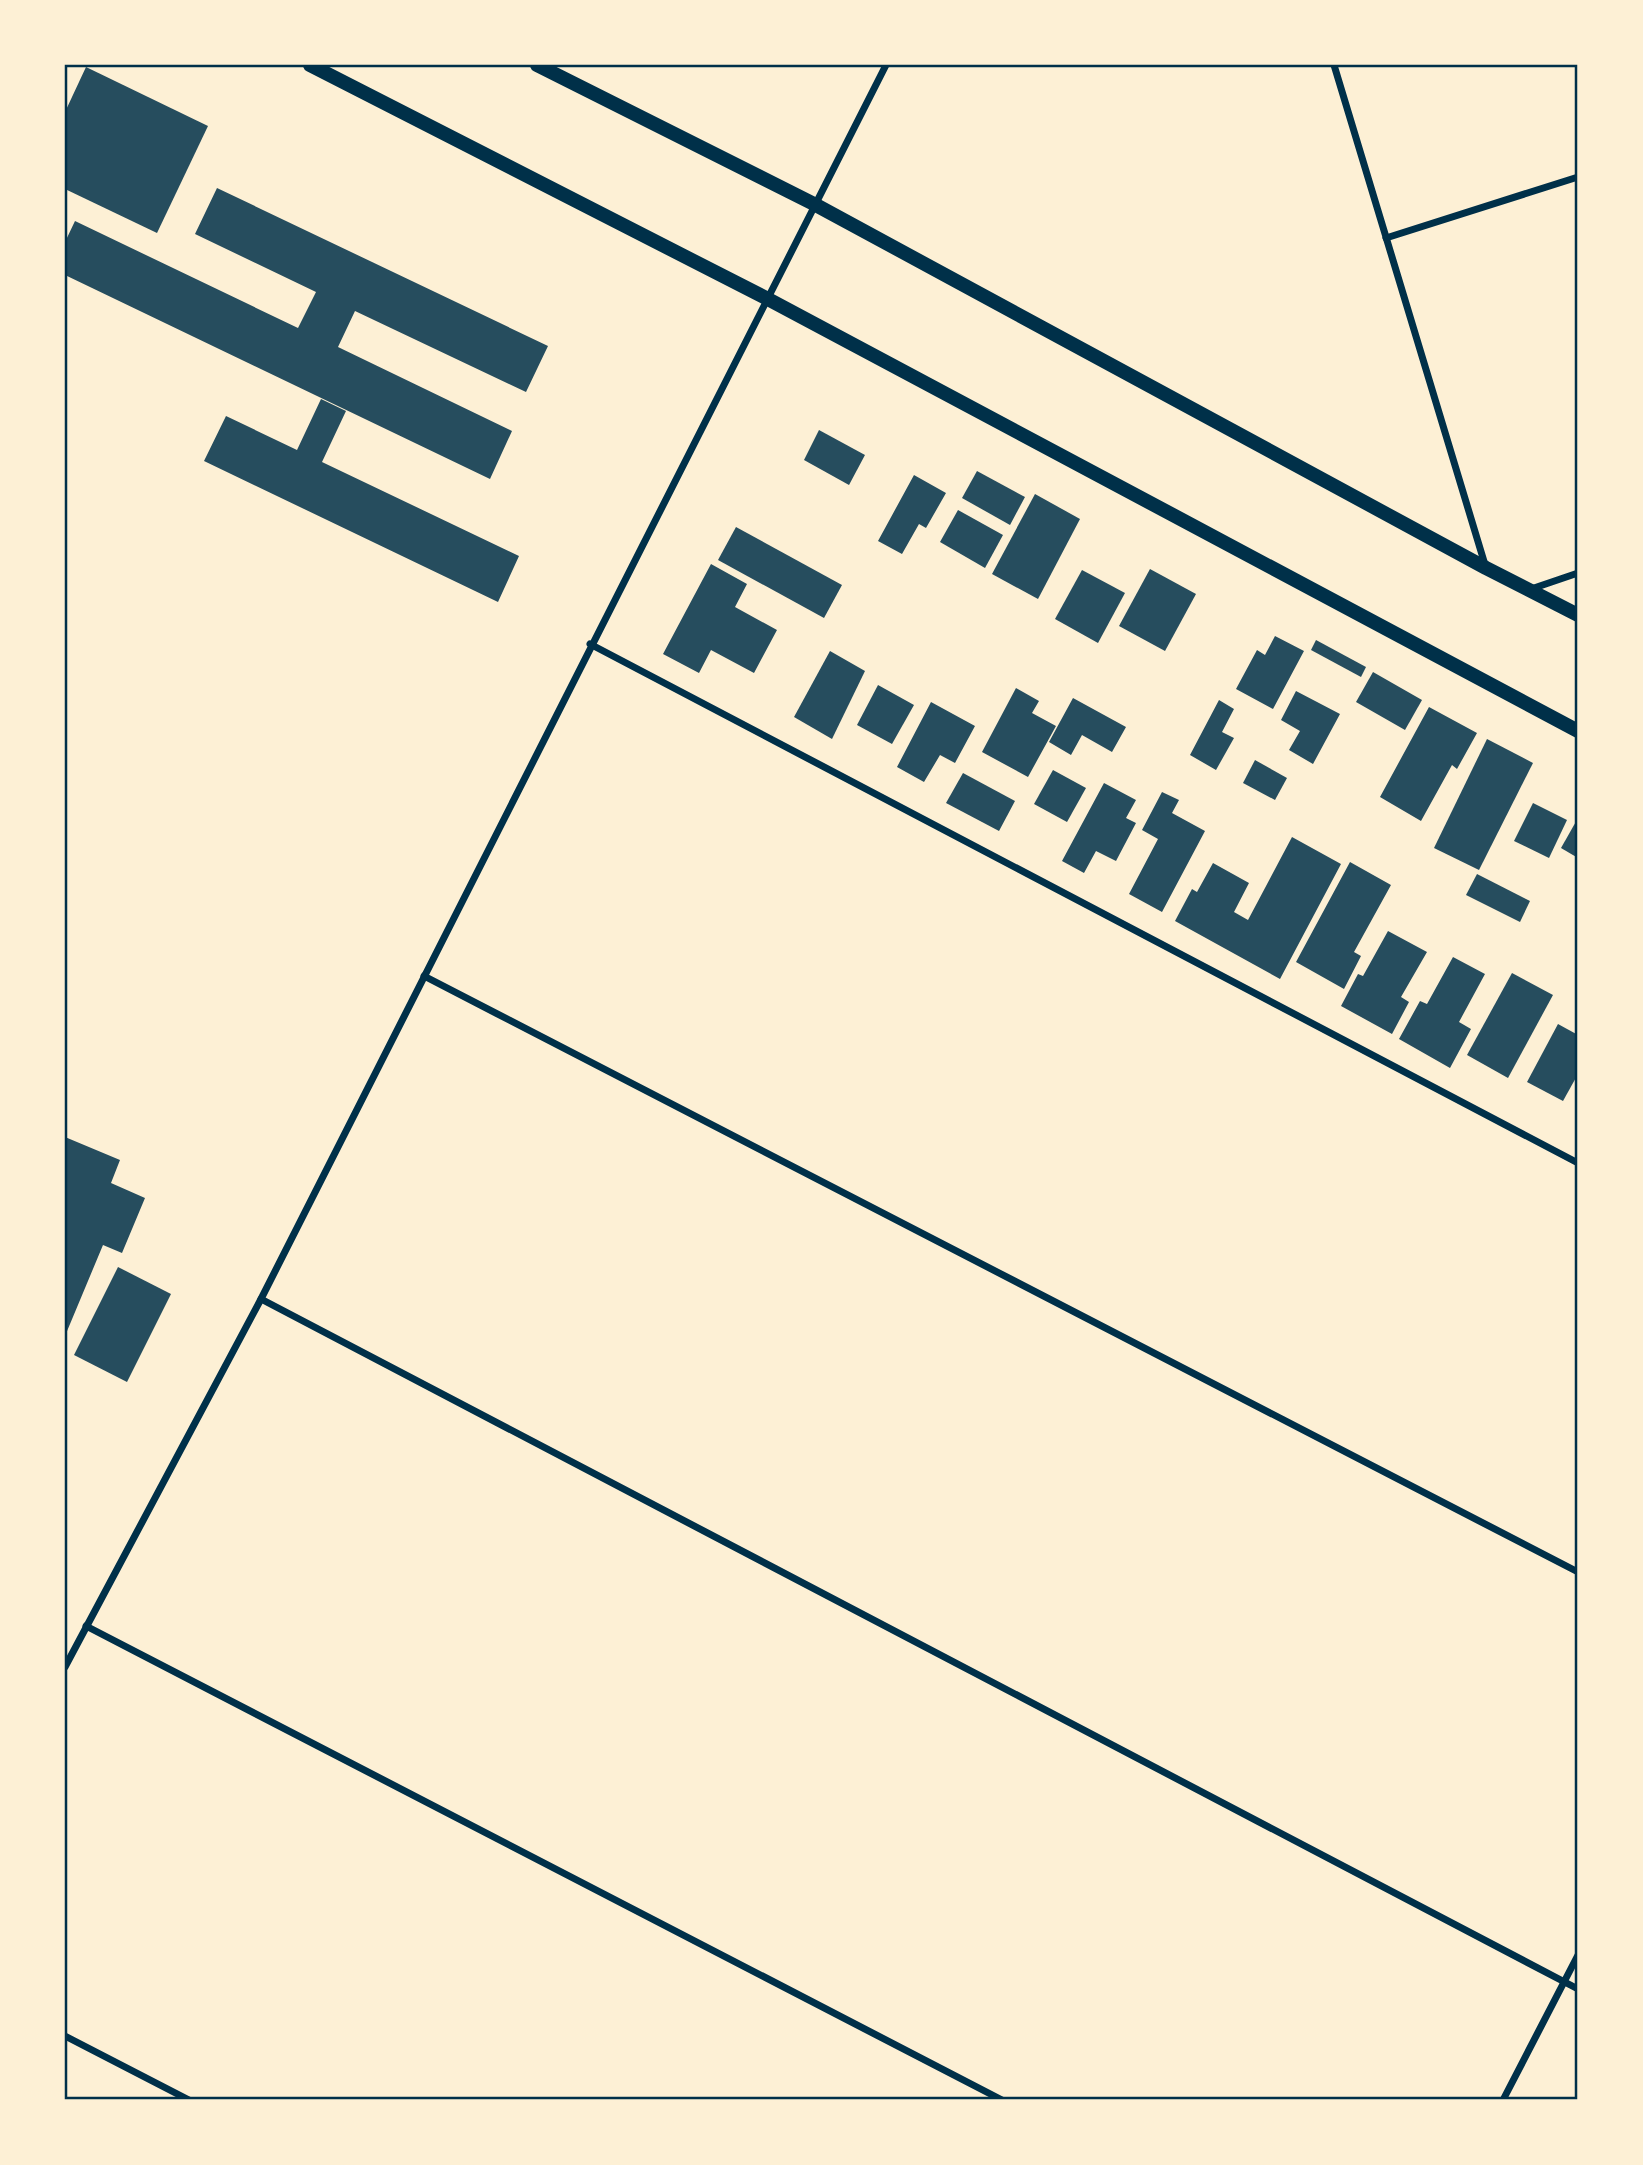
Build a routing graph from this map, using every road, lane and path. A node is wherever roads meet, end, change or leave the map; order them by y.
1 (310, 65) edge
2 (537, 65) edge
3 (886, 65) edge
4 (1334, 65) edge
5 (1578, 177) edge
6 (814, 204) junction
7 (1386, 238) junction
8 (766, 298) junction
9 (1486, 568) junction
10 (1578, 573) edge
11 (1530, 589) junction
12 (1578, 615) edge
13 (590, 644) junction
14 (1578, 731) edge
15 (424, 976) junction
16 (1578, 1163) edge
17 (261, 1298) junction
18 (1578, 1572) edge
19 (86, 1626) junction
20 (65, 1667) edge
21 (1578, 1955) edge
22 (1564, 1982) junction
23 (1578, 1989) edge
24 (65, 2036) edge
25 (189, 2100) edge
26 (1002, 2100) edge
27 (1503, 2100) edge

1 - 8 main road
2 - 6 main road
3 - 6 street
4 - 7 street
5 - 7 street
6 - 8 street
6 - 9 main road
7 - 9 street
8 - 13 street
8 - 14 main road
9 - 11 main road
10 - 11 street
11 - 12 main road
13 - 15 street
13 - 16 street
15 - 17 street
15 - 18 street
17 - 19 street
17 - 22 street
19 - 20 street
19 - 26 street
21 - 22 street
22 - 23 street
22 - 27 street
24 - 25 street

